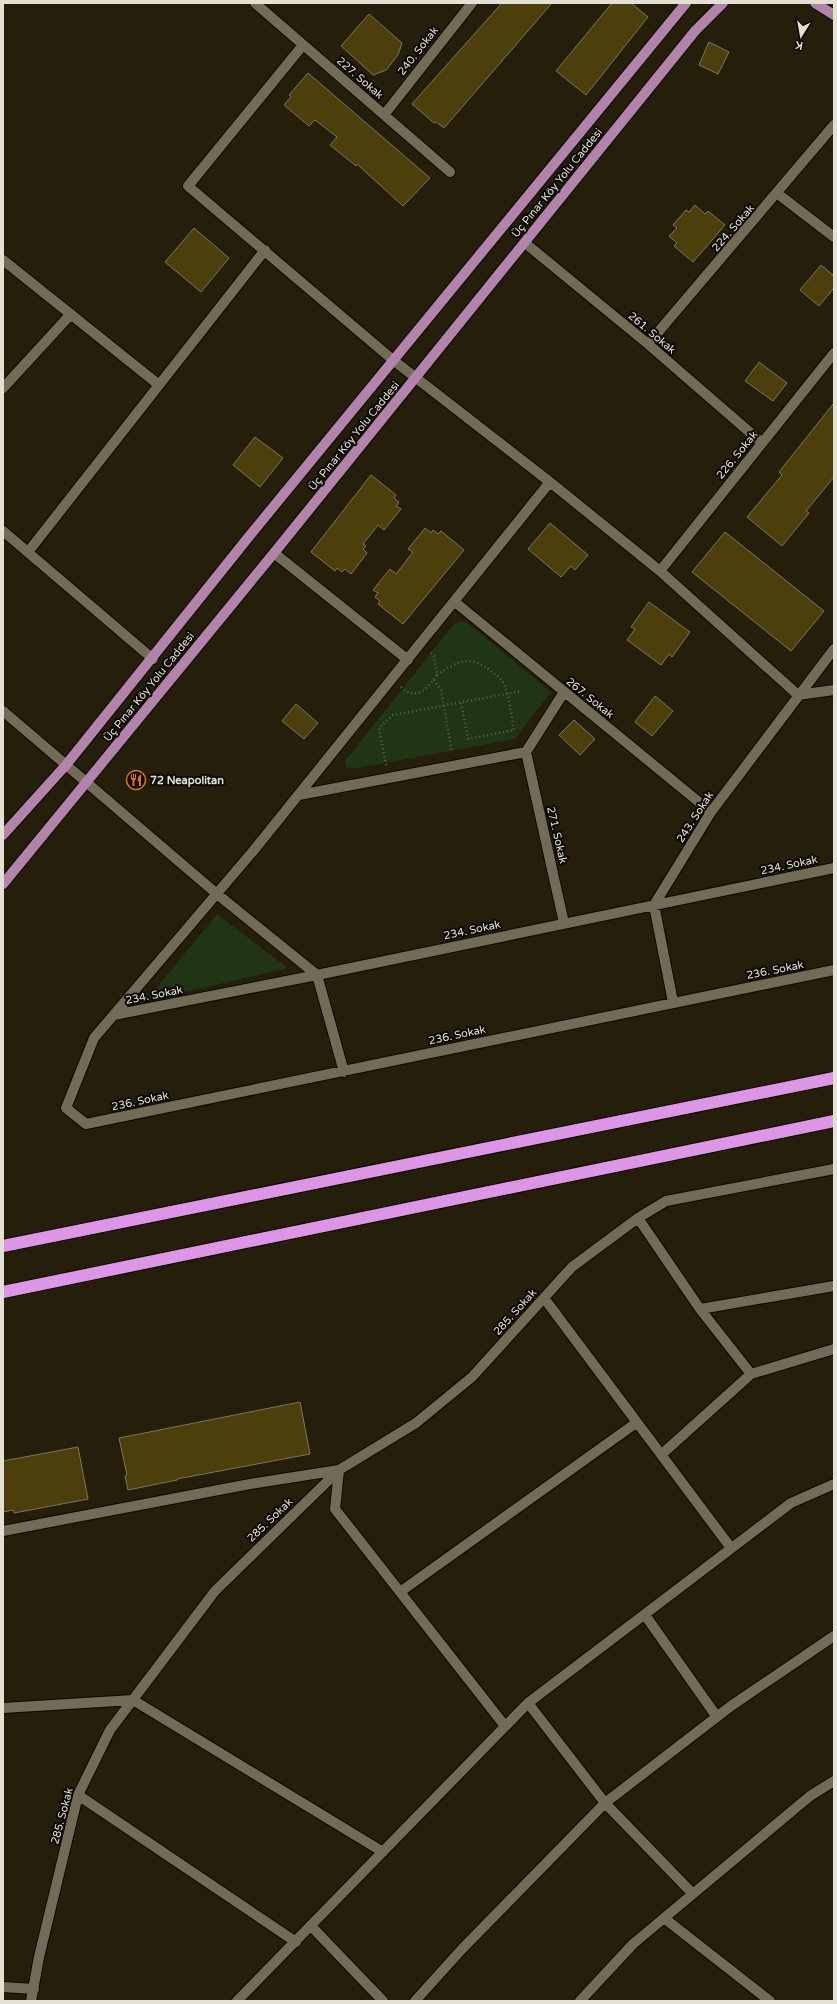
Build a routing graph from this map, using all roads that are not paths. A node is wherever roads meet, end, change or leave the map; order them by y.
1 (254, 3) edge
2 (472, 3) edge
3 (686, 3) edge
4 (723, 3) edge
5 (815, 3) edge
6 (834, 15) edge
7 (303, 45) junction
8 (384, 115) junction
9 (834, 125) edge
10 (450, 172) dead end
11 (778, 194) junction
12 (834, 237) edge
13 (525, 243) junction
14 (265, 250) junction
15 (3, 260) edge
16 (71, 314) junction
17 (648, 344) junction
18 (834, 353) edge
19 (393, 360) junction
20 (416, 378) junction
21 (159, 385) junction
22 (3, 388) edge
23 (762, 443) junction
24 (550, 482) junction
25 (3, 531) edge
26 (28, 552) junction
27 (274, 553) junction
28 (660, 571) junction
29 (455, 602) junction
30 (834, 649) edge
31 (153, 659) junction
32 (408, 660) junction
33 (834, 690) edge
34 (564, 692) junction
35 (798, 695) junction
36 (3, 711) edge
37 (526, 752) junction
38 (66, 765) junction
39 (86, 783) junction
40 (299, 795) junction
41 (711, 812) junction
42 (3, 835) edge
43 (834, 868) edge
44 (3, 884) edge
45 (217, 894) junction
46 (654, 905) junction
47 (564, 923) junction
48 (834, 970) edge
49 (316, 975) junction
50 (673, 1002) junction
51 (114, 1015) junction
52 (344, 1072) junction
53 (834, 1078) edge
54 (834, 1121) edge
55 (834, 1169) edge
56 (638, 1218) junction
57 (3, 1246) edge
58 (834, 1286) edge
59 (3, 1292) edge
60 (544, 1298) junction
61 (700, 1309) junction
62 (834, 1349) edge
63 (751, 1374) junction
64 (636, 1423) junction
65 (662, 1454) junction
66 (339, 1470) junction
67 (834, 1484) edge
68 (3, 1530) edge
69 (731, 1548) junction
70 (400, 1592) junction
71 (645, 1615) junction
72 (834, 1636) edge
73 (133, 1700) junction
74 (528, 1702) junction
75 (3, 1708) edge
76 (717, 1717) junction
77 (505, 1726) junction
78 (834, 1784) edge
79 (78, 1795) junction
80 (605, 1803) junction
81 (383, 1852) junction
82 (693, 1894) junction
83 (664, 1918) junction
84 (311, 1926) junction
85 (296, 1942) junction
86 (3, 1987) edge
87 (34, 1989) junction
88 (585, 1999) edge
89 (31, 2001) edge
90 (237, 2001) edge
91 (383, 2001) edge
92 (414, 2001) edge
93 (770, 2001) edge

1 - 7 street, 227. Sokak
2 - 8 street, 240. Sokak
3 - 19 main road, Üç Pınar Köy Yolu Caddesi
4 - 13 main road, Üç Pınar Köy Yolu Caddesi
5 - 6 main road
7 - 8 street, 227. Sokak
7 - 14 street
8 - 10 street, 227. Sokak
9 - 11 street, 224. Sokak
11 - 12 street
11 - 17 street, 224. Sokak
13 - 17 street, 261. Sokak
13 - 20 main road, Üç Pınar Köy Yolu Caddesi
14 - 19 street
14 - 21 street
15 - 16 street
16 - 21 street
16 - 22 street
17 - 23 street, 261. Sokak
18 - 23 street, 226. Sokak
19 - 20 street
19 - 31 main road, Üç Pınar Köy Yolu Caddesi
20 - 24 street
20 - 27 main road, Üç Pınar Köy Yolu Caddesi
21 - 26 street
23 - 28 street, 226. Sokak
24 - 28 street
24 - 29 street
25 - 26 street
26 - 31 street
27 - 32 street
27 - 39 main road, Üç Pınar Köy Yolu Caddesi
28 - 35 street
29 - 32 street
29 - 34 street, 267. Sokak
30 - 35 street, 243. Sokak
31 - 38 main road, Üç Pınar Köy Yolu Caddesi
32 - 40 street
33 - 35 street
34 - 37 street
34 - 41 street, 267. Sokak
35 - 41 street, 243. Sokak
36 - 38 street
37 - 40 street
37 - 47 street, 271. Sokak
38 - 39 street
38 - 42 main road, Üç Pınar Köy Yolu Caddesi
39 - 44 main road, Üç Pınar Köy Yolu Caddesi
39 - 45 street
40 - 45 street
41 - 46 street, 243. Sokak
43 - 46 street, 234. Sokak
45 - 49 street
45 - 51 street
46 - 47 street, 234. Sokak
46 - 50 street
47 - 49 street, 234. Sokak
48 - 50 street, 236. Sokak
49 - 51 street, 234. Sokak
49 - 52 street
50 - 52 street, 236. Sokak
51 - 52 street, 236. Sokak
53 - 57 highway
54 - 59 highway
55 - 56 street, 285. Sokak
56 - 60 street, 285. Sokak
56 - 61 street
58 - 61 street
60 - 64 street
60 - 66 street, 285. Sokak
61 - 63 street
62 - 63 street
63 - 65 street
64 - 65 street
64 - 70 street
65 - 69 street
66 - 68 street
66 - 70 street
66 - 73 street, 285. Sokak
67 - 69 street
69 - 71 street
70 - 77 street
71 - 74 street
71 - 76 street
72 - 76 street
73 - 75 street
73 - 79 street, 285. Sokak
73 - 81 street
74 - 77 street
74 - 80 street
76 - 80 street
77 - 81 street
78 - 82 street
79 - 85 street
79 - 87 street, 285. Sokak
80 - 82 street
80 - 92 street
81 - 84 street
82 - 83 street
83 - 88 street
83 - 93 street
84 - 85 street
84 - 91 street
85 - 90 street
86 - 87 street
87 - 89 street, 285. Sokak

